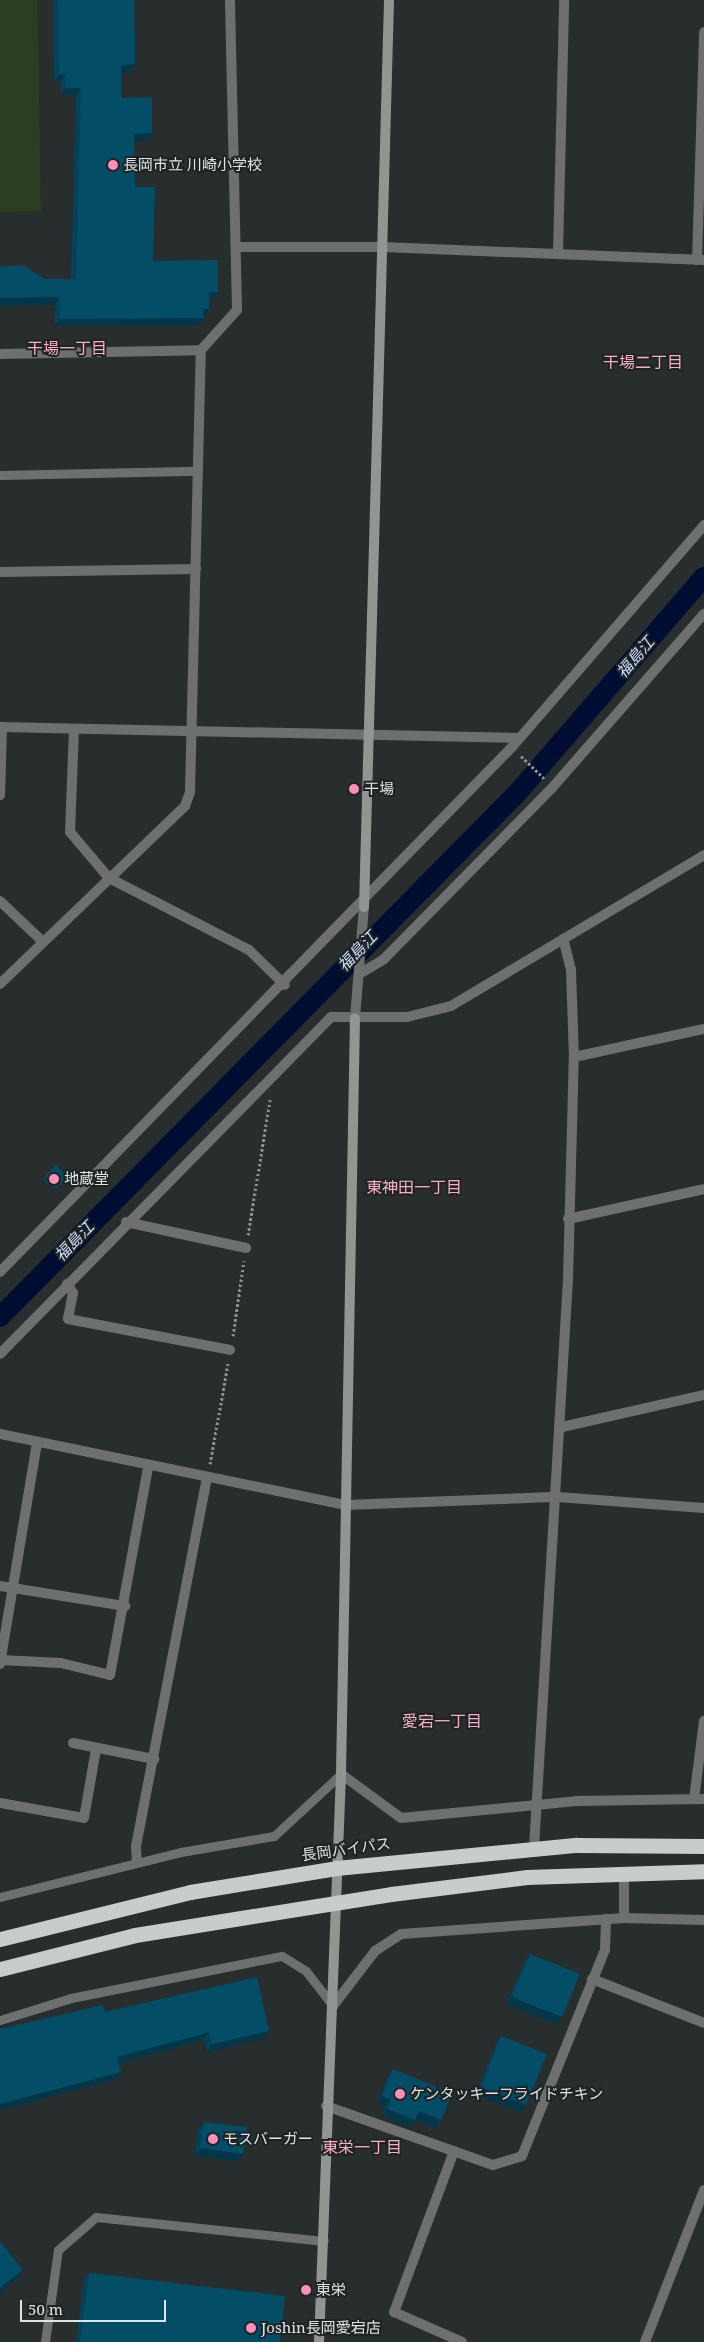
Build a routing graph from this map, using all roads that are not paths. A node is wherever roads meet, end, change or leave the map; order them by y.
1 (230, 0) edge
2 (389, 0) edge
3 (564, 0) edge
4 (704, 32) edge
5 (239, 247) junction
6 (382, 247) junction
7 (558, 253) junction
8 (701, 260) edge
9 (201, 350) junction
10 (0, 354) edge
11 (198, 471) junction
12 (0, 475) edge
13 (704, 525) edge
14 (196, 569) junction
15 (0, 572) edge
16 (704, 614) edge
17 (1, 727) edge
18 (74, 729) junction
19 (192, 732) junction
20 (370, 734) junction
21 (520, 738) junction
22 (0, 795) edge
23 (704, 855) edge
24 (109, 878) junction
25 (0, 901) edge
26 (365, 901) junction
27 (563, 939) junction
28 (43, 942) junction
29 (361, 973) junction
30 (0, 984) edge
31 (285, 985) junction
32 (355, 1018) junction
33 (704, 1029) edge
34 (574, 1057) junction
35 (704, 1189) edge
36 (568, 1219) junction
37 (126, 1222) junction
38 (246, 1248) road end
39 (0, 1272) edge
40 (67, 1284) junction
41 (230, 1350) road end
42 (0, 1354) edge
43 (704, 1395) edge
44 (562, 1427) junction
45 (0, 1434) edge
46 (37, 1444) junction
47 (148, 1467) junction
48 (207, 1479) junction
49 (558, 1497) junction
50 (345, 1505) junction
51 (704, 1508) edge
52 (5, 1587) edge
53 (125, 1606) junction
54 (0, 1662) edge
55 (704, 1721) edge
56 (74, 1743) dead end
57 (96, 1749) junction
58 (154, 1759) junction
59 (341, 1774) junction
60 (699, 1799) edge
61 (0, 1803) edge
62 (536, 1805) junction
63 (704, 1846) edge
64 (534, 1848) junction
65 (138, 1862) junction
66 (336, 1868) junction
67 (704, 1872) edge
68 (624, 1873) junction
69 (0, 1897) edge
70 (333, 1902) junction
71 (624, 1918) junction
72 (606, 1919) junction
73 (704, 1920) edge
74 (0, 1939) edge
75 (0, 1969) edge
76 (592, 1979) junction
77 (332, 2006) junction
78 (0, 2020) edge
79 (704, 2024) edge
80 (326, 2106) junction
81 (454, 2151) junction
82 (704, 2190) edge
83 (324, 2241) junction
84 (45, 2342) edge
85 (319, 2342) edge
86 (462, 2342) edge
87 (644, 2342) edge

1 - 5 street
2 - 6 street
3 - 7 street
4 - 8 street
5 - 6 street
5 - 9 street
6 - 7 street
6 - 20 street
7 - 8 street
9 - 10 street
9 - 11 street
11 - 12 lane
11 - 14 street
13 - 21 street
14 - 15 street
14 - 19 street
16 - 29 street
17 - 18 street
17 - 22 street
18 - 19 street
18 - 24 street
19 - 20 street
19 - 24 street
20 - 21 street
20 - 26 street
21 - 26 street
23 - 27 street
24 - 28 street
24 - 31 street
25 - 28 street
26 - 29 street
26 - 31 street
27 - 32 street
27 - 34 street
28 - 30 street
29 - 32 street
31 - 39 street
32 - 37 street
32 - 50 street
33 - 34 street
34 - 36 street
35 - 36 street
36 - 44 street
37 - 38 street
37 - 40 street
40 - 41 street
40 - 42 street
43 - 44 street
44 - 49 street
45 - 46 street
46 - 47 street
46 - 52 street
47 - 48 street
47 - 53 street
48 - 50 street
48 - 58 street
49 - 50 street
49 - 51 street
49 - 62 street
50 - 59 street
52 - 53 street
52 - 54 street
53 - 54 street
55 - 60 street
56 - 57 street
57 - 58 street
57 - 61 street
58 - 65 street
59 - 62 street
59 - 65 lane
59 - 66 street
60 - 62 street
62 - 64 street
63 - 64 highway, 長岡バイパス
64 - 66 highway, 長岡バイパス
65 - 69 lane
66 - 70 street
66 - 74 highway, 長岡バイパス
67 - 68 highway
68 - 70 highway
68 - 71 street
70 - 75 highway
70 - 77 street
71 - 72 street
71 - 73 street
72 - 76 street
72 - 77 street
76 - 79 street
76 - 81 street
77 - 78 lane
77 - 80 street
80 - 81 street
80 - 83 street
81 - 86 street
82 - 87 street
83 - 84 lane
83 - 85 street

